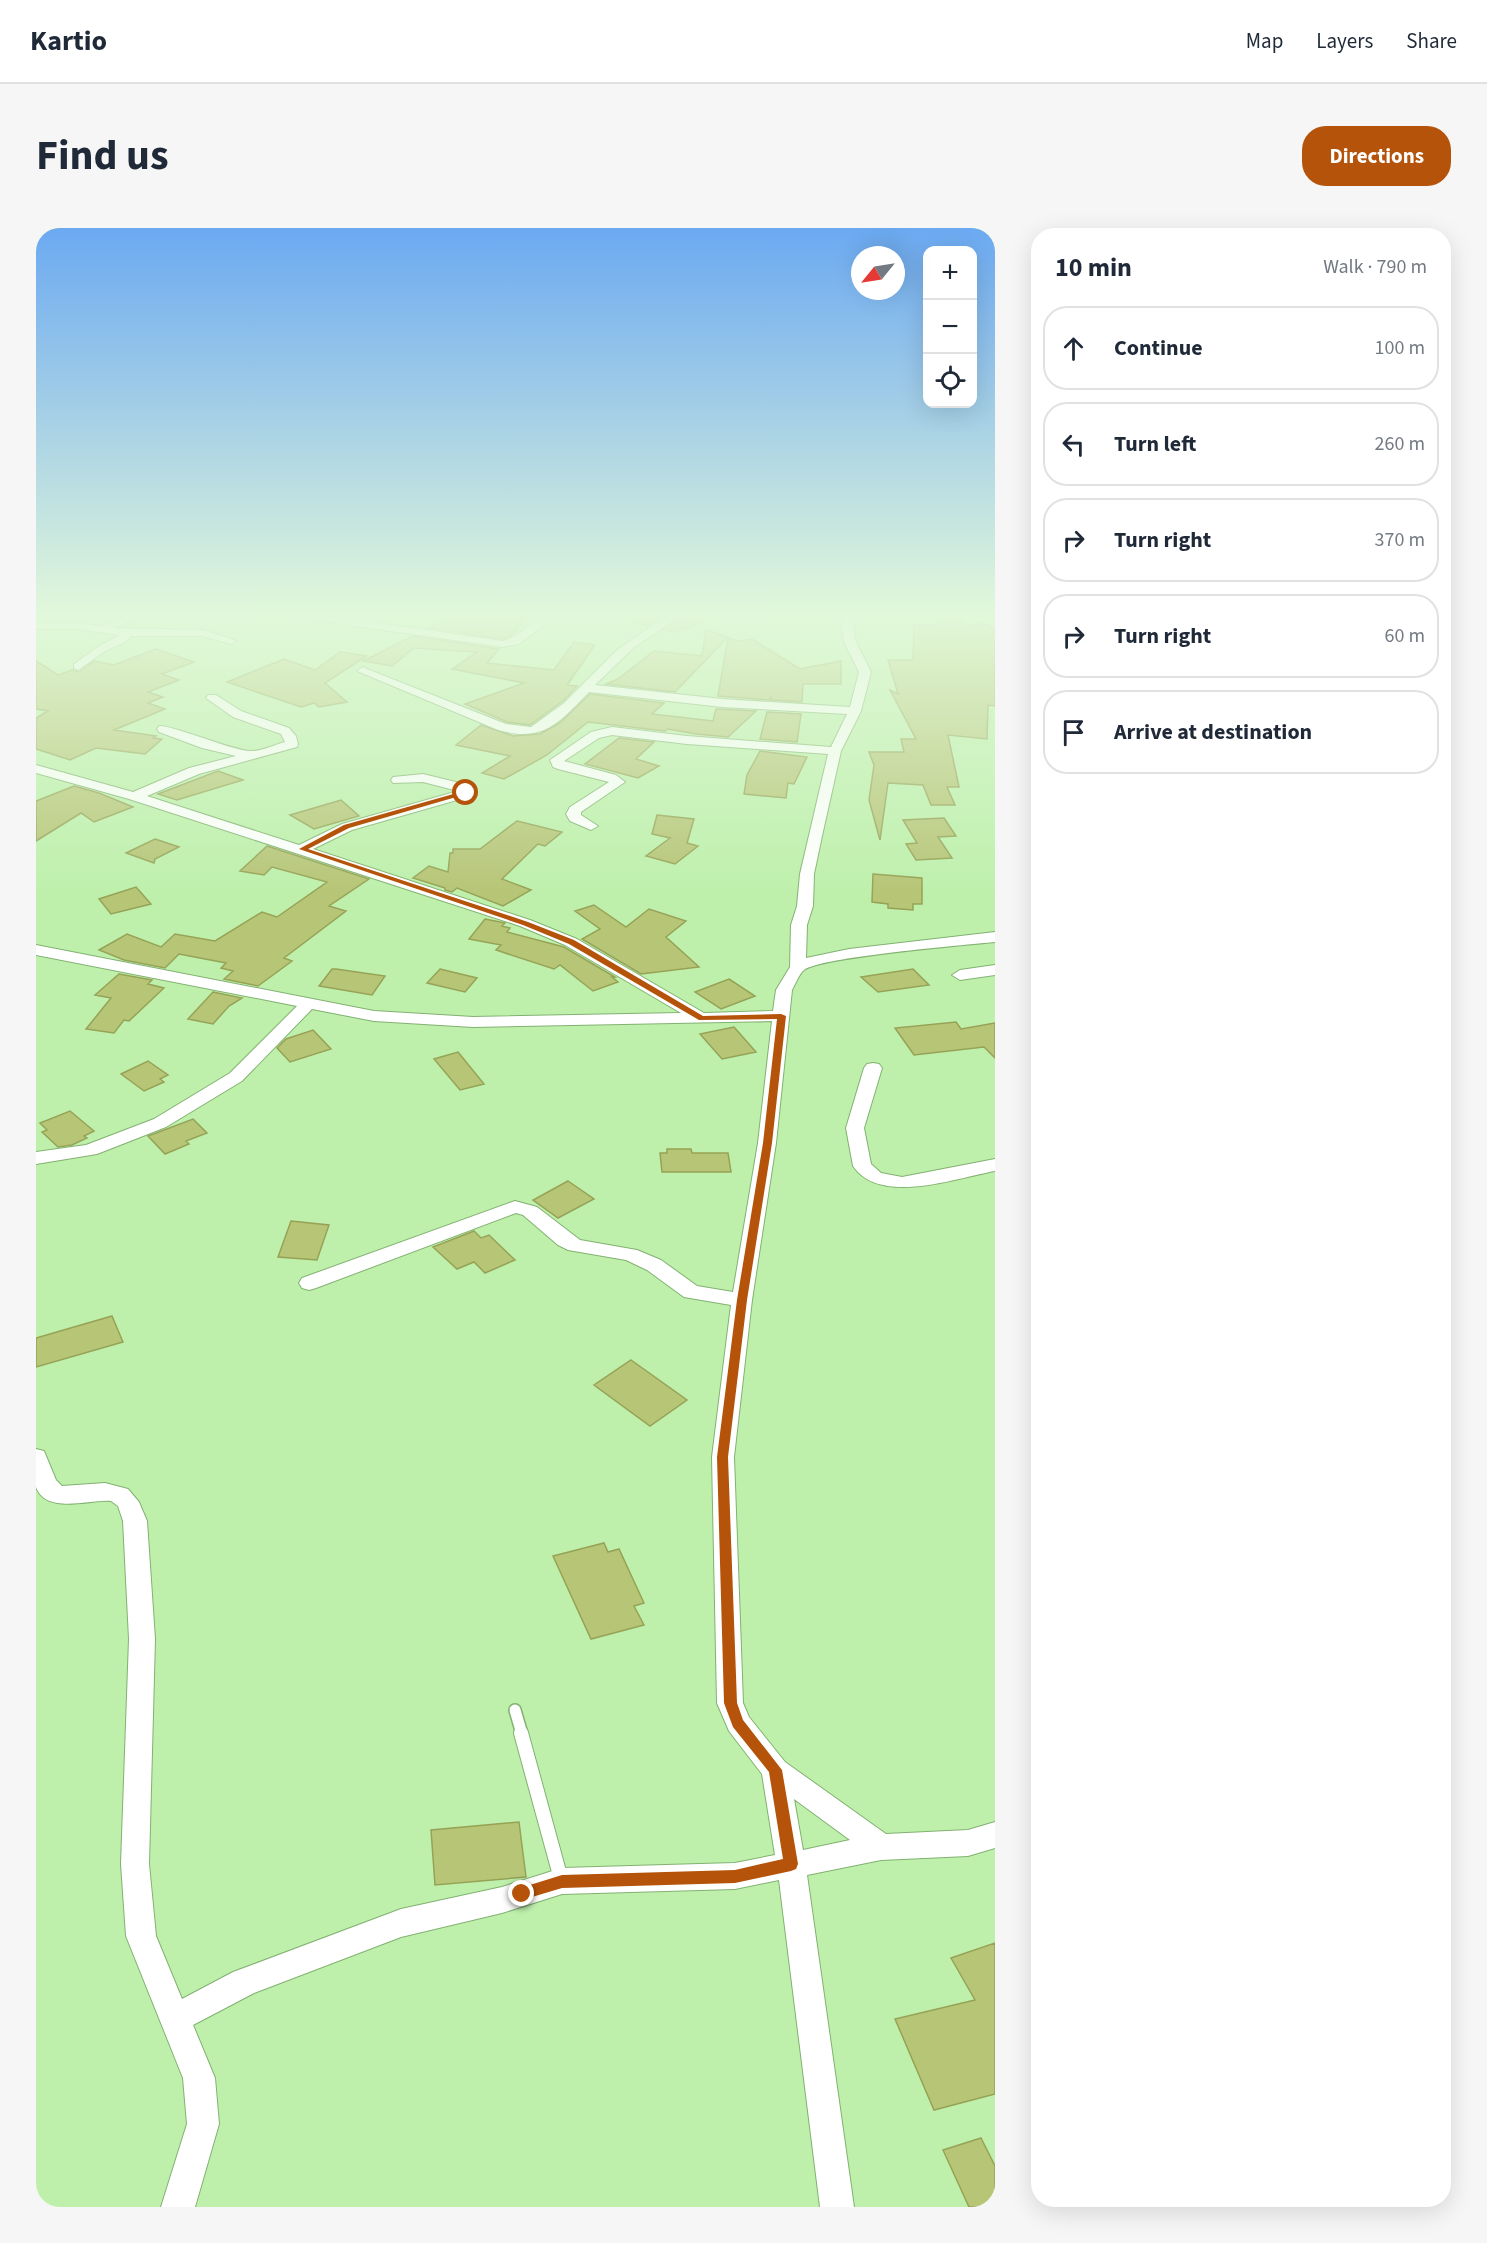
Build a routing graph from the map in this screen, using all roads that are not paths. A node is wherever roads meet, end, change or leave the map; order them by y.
1 (229, 708) edge
2 (457, 708) edge
3 (564, 708) edge
4 (811, 708) edge
5 (855, 711) joint
6 (163, 729) dead end
7 (835, 751) junction
8 (252, 756) junction
9 (36, 769) edge
10 (398, 780) dead end
11 (134, 796) junction
12 (591, 826) dead end
13 (302, 849) junction
14 (995, 937) edge
15 (36, 950) edge
16 (798, 967) junction
17 (995, 970) edge
18 (960, 975) dead end
19 (308, 1004) junction
20 (781, 1016) junction
21 (702, 1018) junction
22 (873, 1068) dead end
23 (36, 1158) edge
24 (995, 1165) edge
25 (309, 1283) dead end
26 (742, 1300) junction
27 (36, 1457) edge
28 (516, 1710) dead end
29 (775, 1770) junction
30 (995, 1835) edge
31 (881, 1847) junction
32 (791, 1864) junction
33 (562, 1881) junction
34 (174, 2019) junction
35 (178, 2207) edge
36 (837, 2207) edge

1 - 8 street
2 - 3 street
4 - 5 street
5 - 7 street
6 - 8 street
7 - 12 street
7 - 16 street
8 - 11 street
9 - 11 street
10 - 13 street
11 - 13 street
13 - 21 street
14 - 16 street
15 - 19 street
16 - 20 street
17 - 18 street
19 - 21 street
19 - 23 street
20 - 21 street
20 - 26 street
22 - 24 street
25 - 26 street
26 - 29 street
27 - 34 street
28 - 33 lane
29 - 31 street
29 - 32 street
30 - 31 street
31 - 32 street
32 - 33 street
32 - 36 street
33 - 34 street
34 - 35 street

